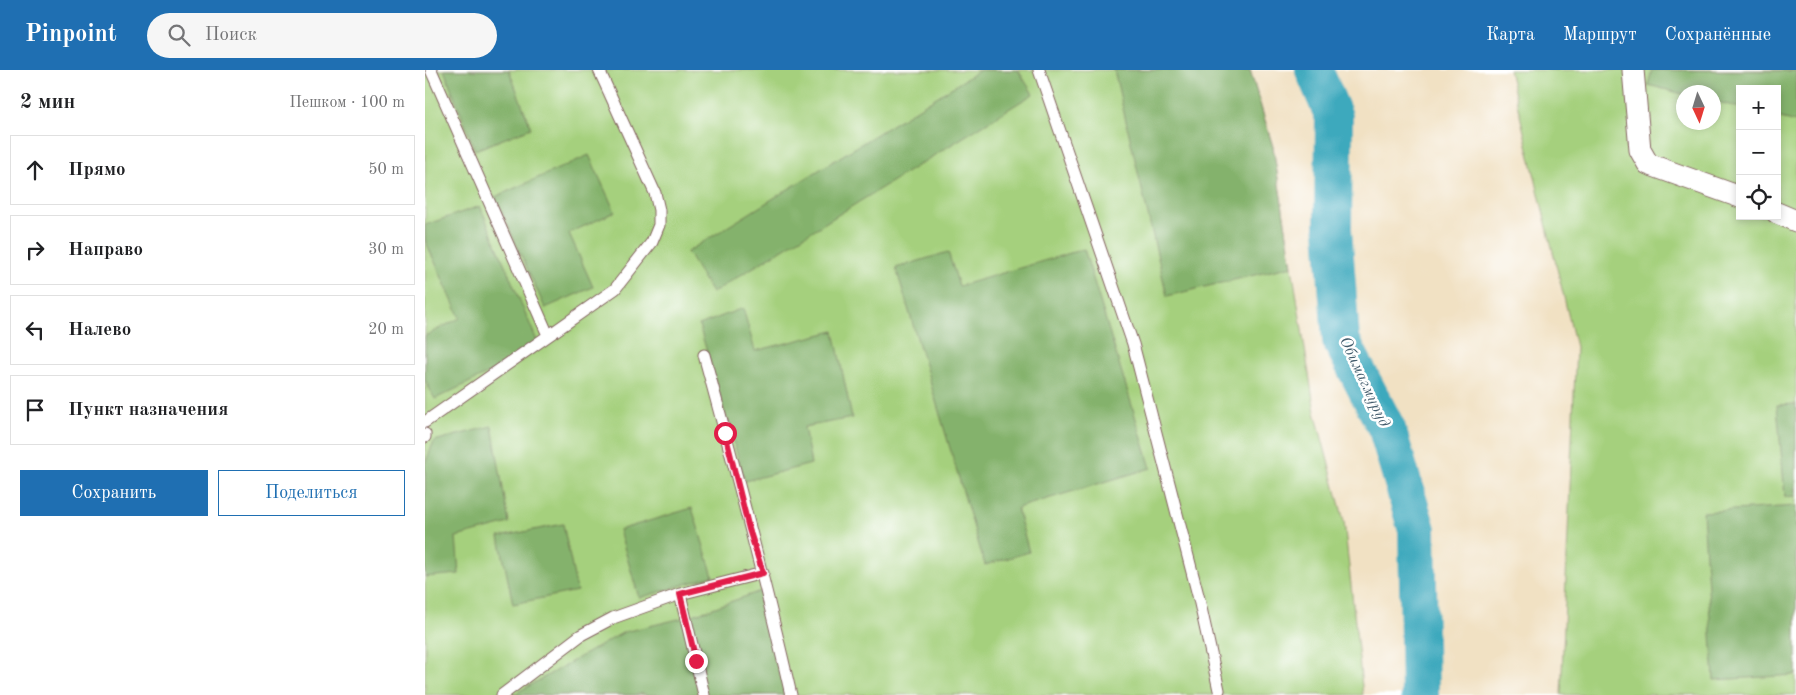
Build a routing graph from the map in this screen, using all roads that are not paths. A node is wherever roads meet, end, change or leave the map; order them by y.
1 (431, 70) edge
2 (599, 70) edge
3 (1039, 70) edge
4 (1633, 70) edge
5 (1736, 195) edge
6 (1781, 215) edge
7 (1796, 221) edge
8 (548, 335) junction
9 (704, 355) dead end
10 (425, 422) edge
11 (763, 573) junction
12 (680, 594) junction
13 (1219, 690) dead end
14 (502, 695) edge
15 (704, 695) edge
16 (791, 695) edge

1 - 8 lane
2 - 8 lane
3 - 13 lane
4 - 5 street
6 - 7 street
8 - 10 lane
9 - 11 lane
11 - 12 lane
11 - 16 lane
12 - 14 lane
12 - 15 lane

